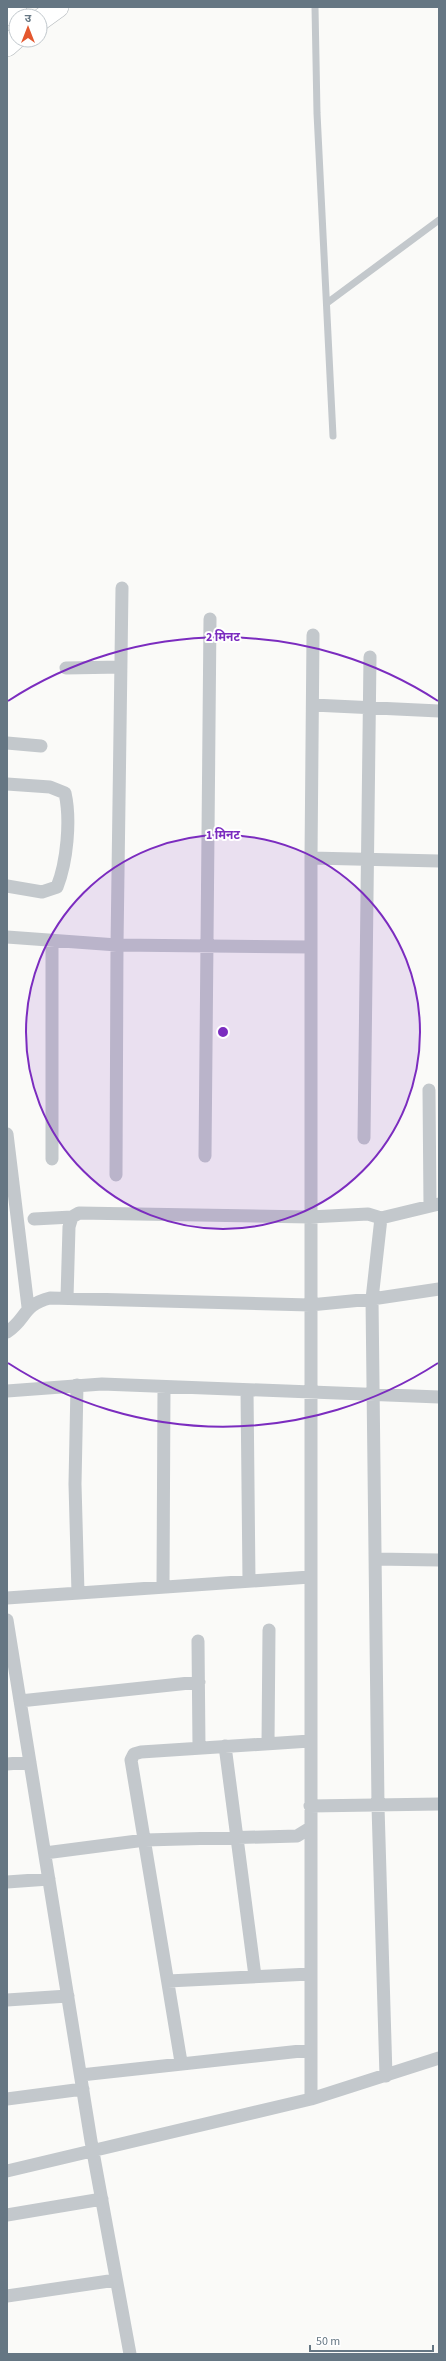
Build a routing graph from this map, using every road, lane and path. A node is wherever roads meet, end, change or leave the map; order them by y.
1 (16, 7) edge
2 (58, 7) edge
3 (315, 7) edge
4 (48, 14) edge
5 (7, 15) edge
6 (439, 220) edge
7 (327, 303) junction
8 (333, 436) dead end
9 (122, 588) dead end
10 (210, 619) dead end
11 (313, 635) dead end
12 (370, 657) dead end
13 (121, 667) junction
14 (66, 668) dead end
15 (313, 705) junction
16 (370, 707) junction
17 (439, 711) edge
18 (7, 743) edge
19 (41, 746) dead end
20 (7, 784) edge
21 (311, 858) junction
22 (368, 860) junction
23 (439, 861) edge
24 (7, 886) edge
25 (7, 937) edge
26 (52, 941) junction
27 (117, 945) junction
28 (208, 946) junction
29 (309, 947) junction
30 (430, 1090) dead end
31 (7, 1134) edge
32 (364, 1138) dead end
33 (205, 1156) dead end
34 (52, 1159) dead end
35 (116, 1175) dead end
36 (435, 1205) edge
37 (72, 1217) junction
38 (310, 1217) junction
39 (381, 1218) junction
40 (34, 1219) dead end
41 (439, 1289) edge
42 (67, 1298) junction
43 (372, 1299) junction
44 (310, 1305) junction
45 (28, 1308) junction
46 (7, 1332) edge
47 (77, 1385) junction
48 (164, 1387) junction
49 (247, 1390) junction
50 (7, 1391) edge
51 (309, 1392) junction
52 (373, 1394) junction
53 (439, 1397) edge
54 (376, 1559) junction
55 (439, 1560) edge
56 (310, 1576) junction
57 (250, 1581) junction
58 (163, 1587) junction
59 (78, 1593) junction
60 (7, 1598) edge
61 (7, 1620) edge
62 (269, 1630) dead end
63 (198, 1641) dead end
64 (199, 1682) junction
65 (12, 1683) edge
66 (20, 1701) junction
67 (310, 1741) junction
68 (268, 1743) junction
69 (225, 1746) junction
70 (199, 1747) junction
71 (30, 1762) junction
72 (7, 1764) edge
73 (439, 1804) edge
74 (310, 1806) junction
75 (378, 1806) junction
76 (310, 1828) junction
77 (236, 1839) junction
78 (145, 1840) junction
79 (45, 1853) junction
80 (49, 1879) junction
81 (7, 1882) edge
82 (310, 1974) junction
83 (255, 1976) junction
84 (168, 1982) junction
85 (68, 1996) junction
86 (7, 2000) edge
87 (310, 2050) junction
88 (439, 2058) edge
89 (181, 2062) junction
90 (81, 2075) junction
91 (386, 2076) junction
92 (83, 2089) junction
93 (7, 2099) edge
94 (311, 2099) junction
95 (93, 2152) junction
96 (7, 2171) edge
97 (102, 2199) junction
98 (7, 2215) edge
99 (116, 2280) junction
100 (7, 2296) edge
101 (130, 2354) edge

1 - 5 main road
2 - 4 main road
3 - 7 lane
6 - 7 lane
7 - 8 lane
9 - 13 street
10 - 28 street
11 - 15 street
12 - 16 street
13 - 14 street
13 - 27 street
15 - 16 street
15 - 21 street
16 - 17 street
16 - 22 street
18 - 19 street
20 - 24 street
21 - 22 street
21 - 29 street
22 - 23 street
22 - 32 street
25 - 26 street
26 - 27 street
26 - 34 street
27 - 28 street
27 - 35 street
28 - 29 street
28 - 33 street
29 - 38 street
30 - 36 street
31 - 45 street
36 - 39 street
37 - 38 street
37 - 40 street
37 - 42 street
38 - 39 street
38 - 44 street
39 - 43 street
41 - 43 street
42 - 44 street
42 - 45 street
43 - 44 street
43 - 52 street
44 - 51 street
45 - 46 street
47 - 48 street
47 - 50 street
47 - 59 street
48 - 49 street
48 - 58 street
49 - 51 street
49 - 57 street
51 - 52 street
51 - 56 street
52 - 53 street
52 - 54 street
54 - 55 street
54 - 75 street
56 - 57 street
56 - 67 street
57 - 58 street
58 - 59 street
59 - 60 street
61 - 65 street
62 - 68 street
63 - 64 street
64 - 66 street
64 - 70 street
65 - 66 street
66 - 71 street
67 - 68 street
67 - 74 street
68 - 69 street
69 - 70 street
69 - 77 street
70 - 78 street
71 - 72 street
71 - 79 street
73 - 75 street
74 - 75 street
74 - 76 street
75 - 91 street
76 - 77 street
76 - 82 street
77 - 78 street
77 - 83 street
78 - 79 street
78 - 84 street
79 - 80 street
80 - 81 street
80 - 85 street
82 - 83 street
82 - 87 street
83 - 84 street
84 - 89 street
85 - 86 street
85 - 90 street
87 - 89 street
87 - 94 street
88 - 91 street
89 - 90 street
90 - 92 street
91 - 94 street
92 - 93 street
92 - 95 street
94 - 95 street
95 - 96 street
95 - 97 street
97 - 98 street
97 - 99 street
99 - 100 street
99 - 101 street

